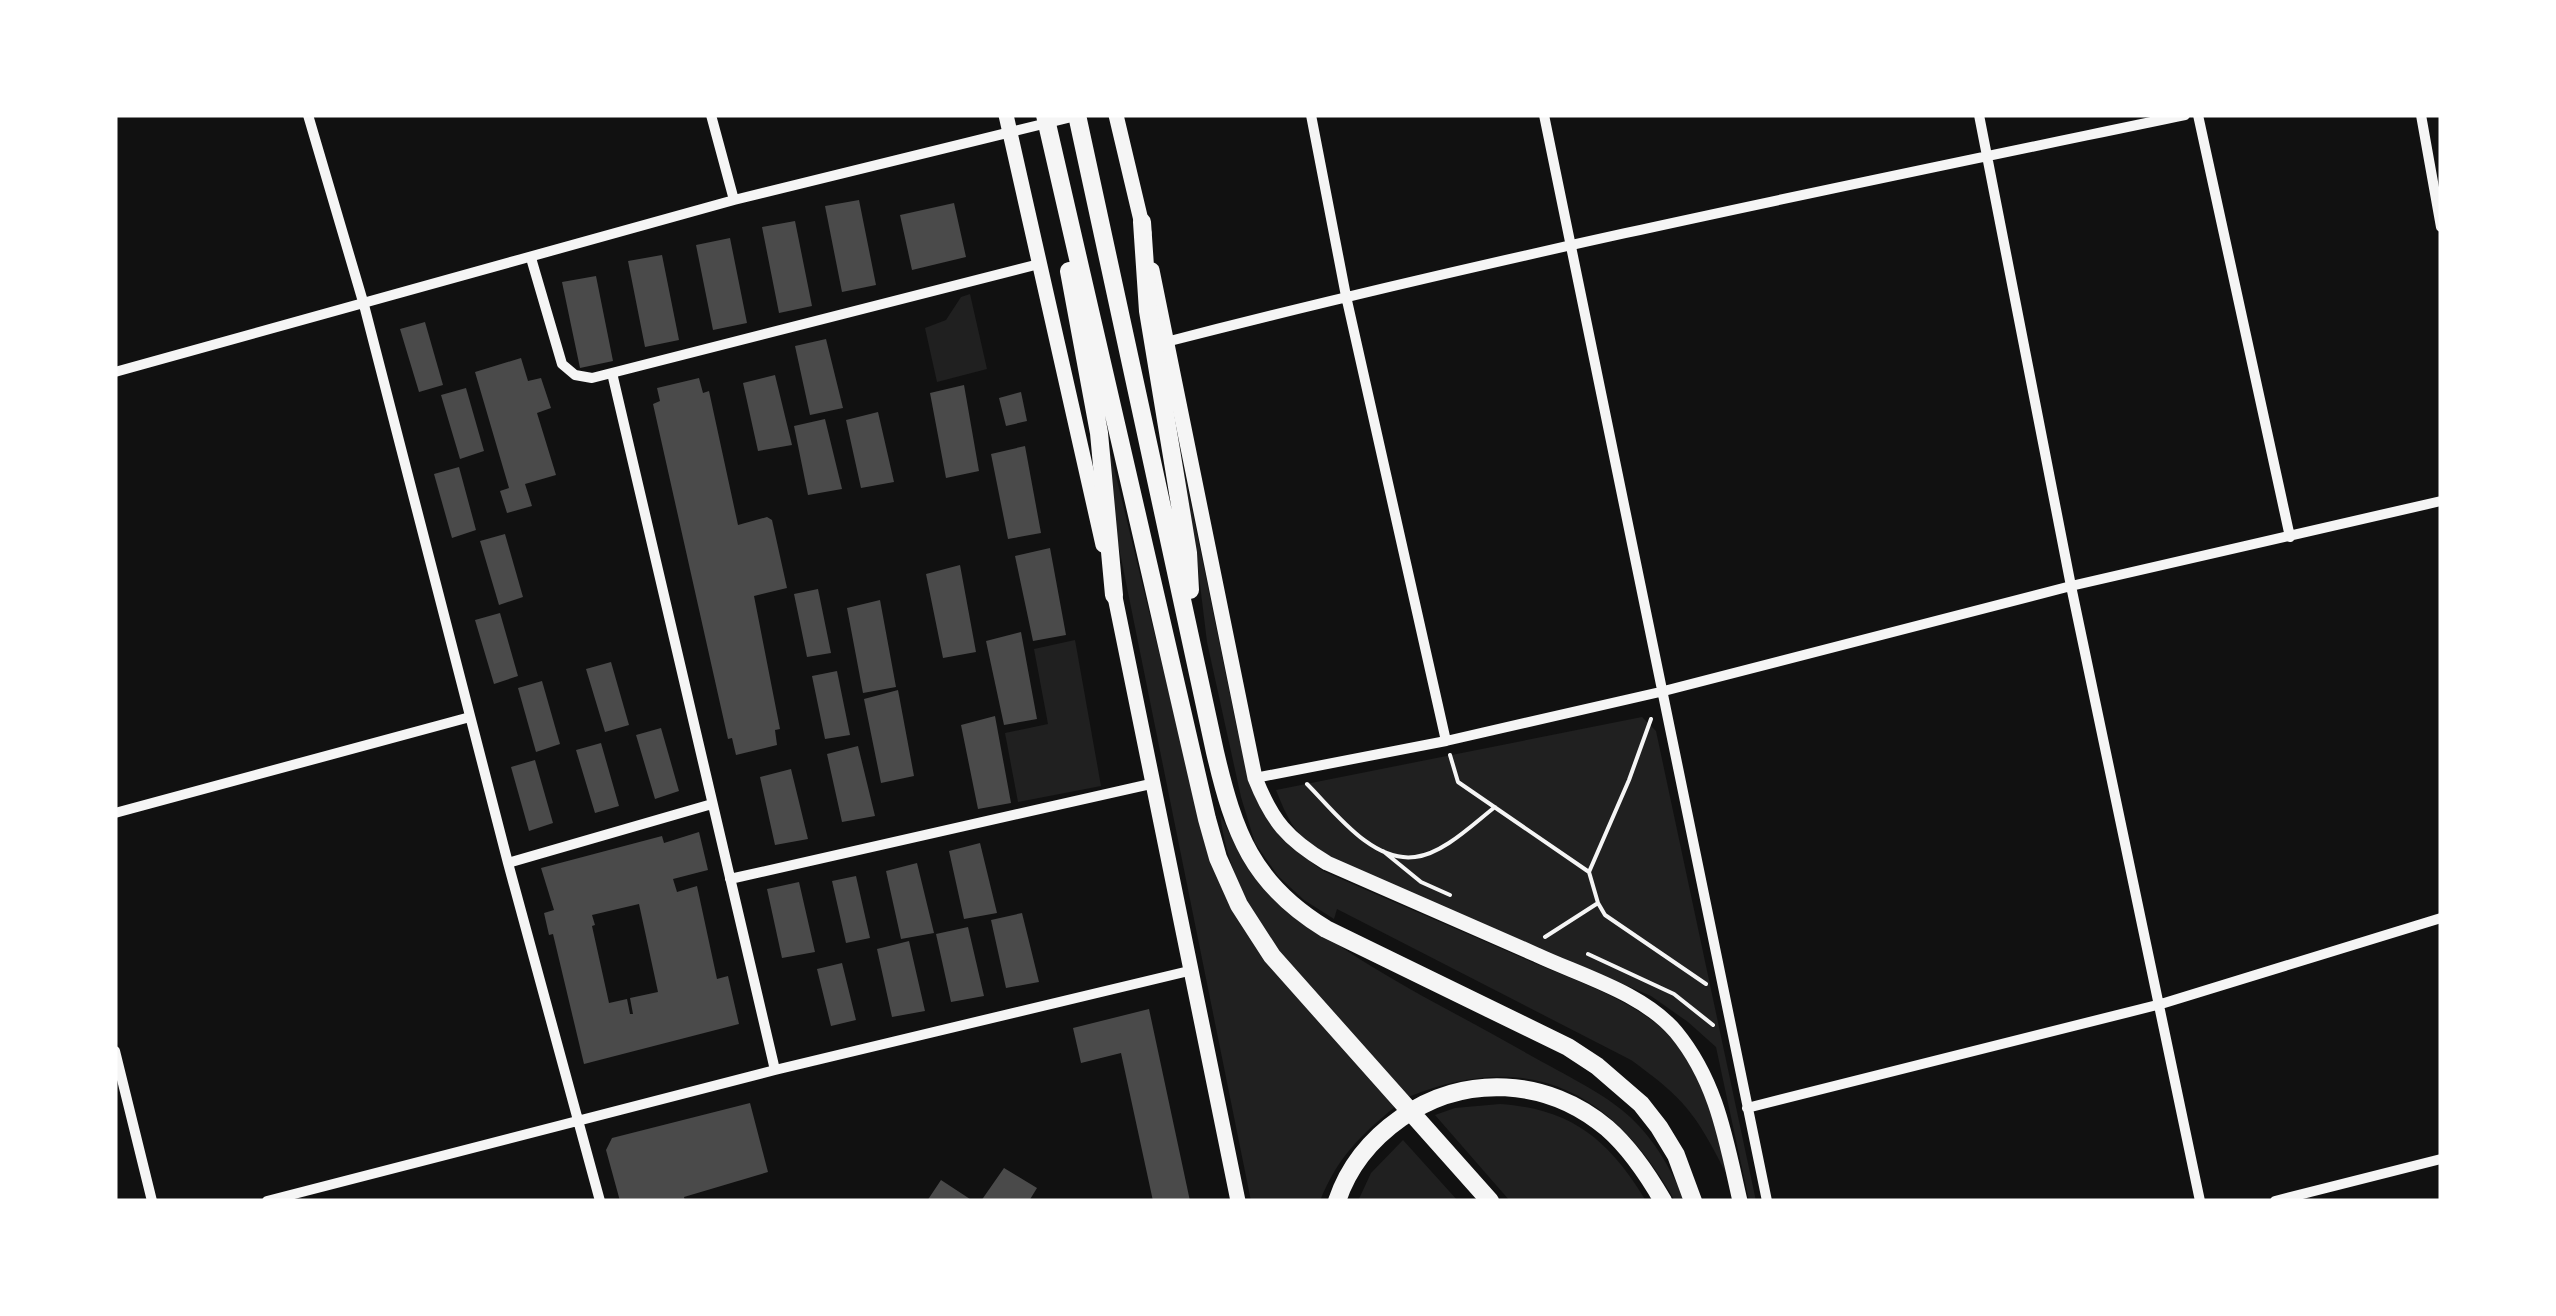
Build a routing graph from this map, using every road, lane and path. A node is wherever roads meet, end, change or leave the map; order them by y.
1 (711, 115) edge
2 (1006, 115) edge
3 (1078, 115) edge
4 (1116, 115) edge
5 (1310, 115) edge
6 (1544, 115) edge
7 (1979, 115) edge
8 (2185, 115) edge
9 (2198, 115) edge
10 (2421, 115) edge
11 (313, 116) edge
12 (1046, 119) edge
13 (1010, 132) junction
14 (1052, 147) junction
15 (1987, 156) junction
16 (734, 200) junction
17 (1142, 222) junction
18 (2441, 228) edge
19 (1571, 244) junction
20 (532, 258) junction
21 (1039, 264) junction
22 (1346, 296) junction
23 (364, 305) junction
24 (1166, 342) junction
25 (115, 372) edge
26 (612, 373) junction
27 (2441, 501) edge
28 (2290, 537) junction
29 (2071, 586) junction
30 (1114, 595) junction
31 (1194, 650) junction
32 (1660, 692) junction
33 (470, 717) junction
34 (1446, 741) junction
35 (1293, 770) junction
36 (1254, 778) junction
37 (1155, 783) junction
38 (712, 804) junction
39 (1495, 808) junction
40 (115, 813) edge
41 (508, 863) junction
42 (1589, 872) junction
43 (730, 879) junction
44 (1598, 903) junction
45 (2441, 918) edge
46 (1545, 937) dead end
47 (1193, 970) junction
48 (1721, 985) junction
49 (2161, 1004) junction
50 (115, 1051) edge
51 (775, 1070) junction
52 (1747, 1108) junction
53 (576, 1120) junction
54 (2441, 1159) edge
55 (152, 1201) edge
56 (267, 1201) edge
57 (600, 1201) edge
58 (1238, 1201) edge
59 (1336, 1201) edge
60 (1490, 1201) edge
61 (1663, 1201) edge
62 (1693, 1201) edge
63 (1740, 1201) edge
64 (1766, 1201) edge
65 (2200, 1201) edge
66 (2275, 1201) edge

1 - 16 street
2 - 13 main road
3 - 12 street
3 - 31 highway
4 - 17 main road
5 - 22 street
6 - 19 street
7 - 15 street
8 - 15 street
9 - 28 street
10 - 18 street
11 - 23 street
12 - 13 street
12 - 14 highway
13 - 16 street
13 - 21 main road
14 - 30 highway
14 - 60 highway
15 - 19 street
15 - 29 street
16 - 20 street
17 - 24 main road
17 - 31 highway
19 - 22 street
19 - 32 street
20 - 23 street
20 - 26 street
21 - 26 street
21 - 30 main road
22 - 24 street
22 - 34 street
23 - 25 street
23 - 33 street
24 - 36 main road
26 - 38 street
27 - 28 street
28 - 29 street
29 - 32 street
29 - 49 street
30 - 37 main road
31 - 62 highway
32 - 34 street
32 - 42 path
32 - 48 street
33 - 40 street
33 - 41 street
34 - 35 street
34 - 39 path
35 - 36 street
35 - 39 path
36 - 63 main road
37 - 43 street
37 - 47 main road
38 - 41 street
38 - 43 street
39 - 42 path
41 - 53 street
42 - 44 path
43 - 51 street
44 - 46 path
44 - 48 path
45 - 49 street
47 - 51 street
47 - 58 main road
48 - 52 street
49 - 52 street
49 - 65 street
50 - 55 street
51 - 53 street
52 - 64 street
53 - 56 street
53 - 57 street
54 - 66 street
59 - 61 highway

